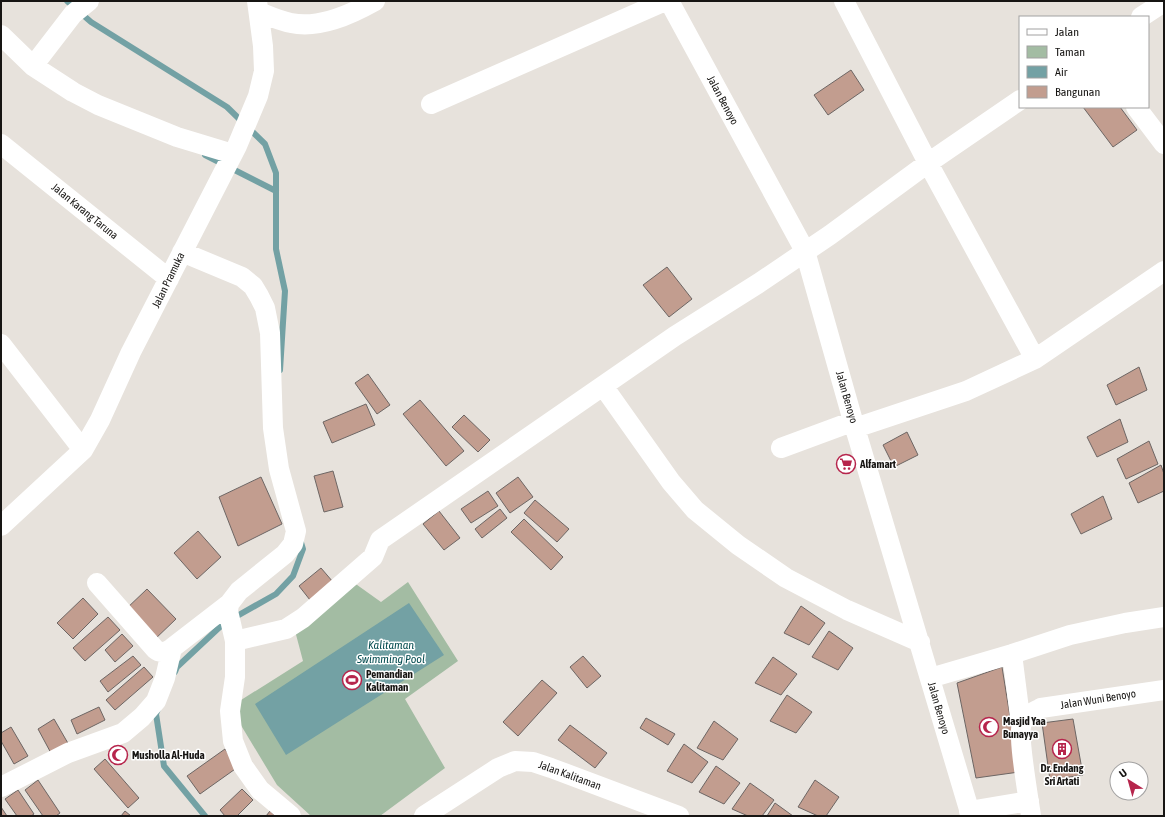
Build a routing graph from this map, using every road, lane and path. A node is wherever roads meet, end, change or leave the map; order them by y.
1 (89, 1) edge
2 (375, 1) edge
3 (665, 1) edge
4 (669, 1) edge
5 (844, 1) edge
6 (1164, 2) edge
7 (258, 6) edge
8 (1143, 16) edge
9 (1, 35) edge
10 (33, 66) junction
11 (1019, 101) edge
12 (431, 104) dead end
13 (1137, 108) edge
14 (1, 144) edge
15 (1164, 144) edge
16 (233, 153) junction
17 (928, 163) junction
18 (805, 251) junction
19 (182, 252) junction
20 (1164, 271) edge
21 (169, 279) junction
22 (1, 344) edge
23 (1035, 359) junction
24 (603, 386) junction
25 (855, 425) junction
26 (781, 448) dead end
27 (82, 450) junction
28 (1, 526) edge
29 (97, 583) dead end
30 (1164, 617) edge
31 (231, 621) junction
32 (920, 642) junction
33 (172, 648) junction
34 (1012, 654) junction
35 (930, 678) junction
36 (1164, 690) edge
37 (1021, 725) junction
38 (1, 788) edge
39 (1030, 809) edge
40 (970, 814) edge
41 (291, 816) edge
42 (424, 816) edge
43 (678, 816) edge

1 - 10 street
2 - 7 street
3 - 12 street
4 - 18 street, Jalan Benoyo
5 - 17 street
6 - 8 street
7 - 16 street, Jalan Pramuka
9 - 10 street
10 - 16 street
11 - 17 street
13 - 15 street
14 - 21 street, Jalan Karang Taruna
16 - 19 street, Jalan Pramuka
17 - 18 street
17 - 23 street
18 - 24 street
18 - 25 street, Jalan Benoyo
19 - 21 street, Jalan Pramuka
19 - 31 street
20 - 23 street
21 - 27 street, Jalan Pramuka
22 - 27 street
23 - 25 street
24 - 31 street
24 - 32 street
25 - 26 street
25 - 32 street, Jalan Benoyo
27 - 28 street, Jalan Pramuka
29 - 33 street
30 - 34 street
31 - 33 street
31 - 41 street
32 - 35 street, Jalan Benoyo
33 - 38 street
34 - 35 street
34 - 37 street
35 - 40 street, Jalan Benoyo
36 - 37 street, Jalan Wuni Benoyo
37 - 39 street
39 - 40 street
42 - 43 street, Jalan Kalitaman

